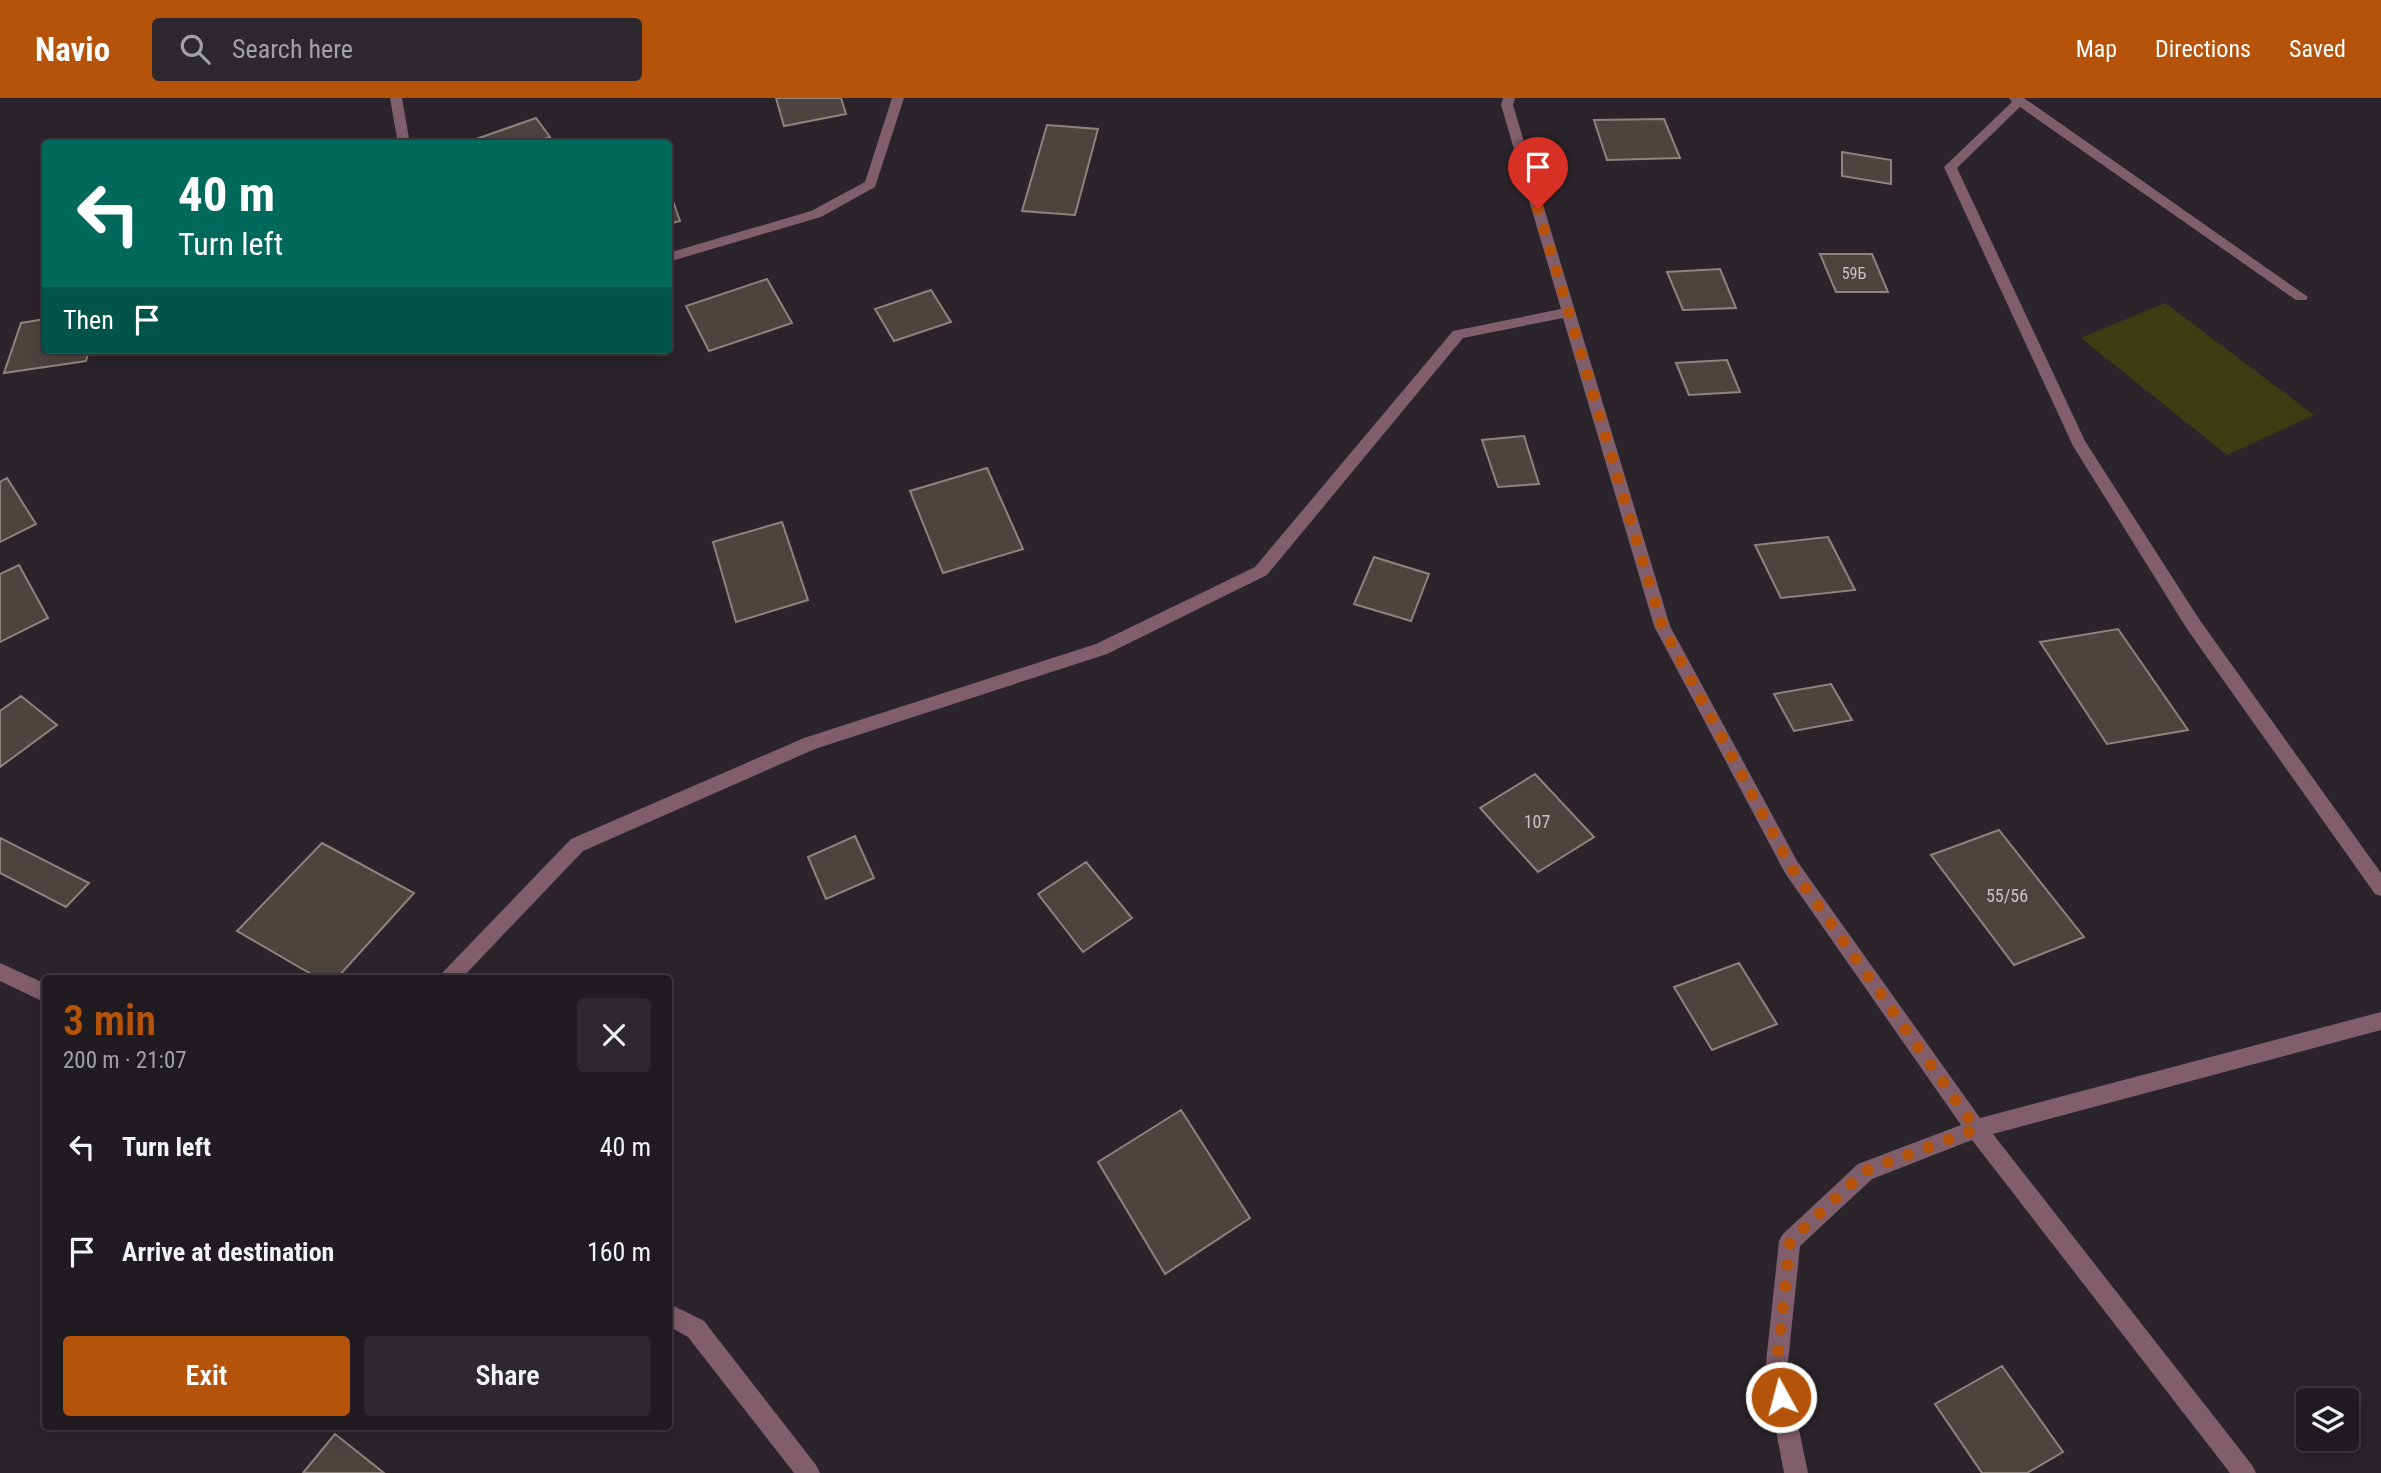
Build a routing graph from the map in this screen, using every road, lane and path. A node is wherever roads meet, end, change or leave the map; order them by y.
1 (396, 98) edge
2 (898, 98) edge
3 (1509, 98) edge
4 (2017, 100) edge
5 (403, 140) edge
6 (672, 257) edge
7 (2301, 297) dead end
8 (1569, 312) junction
9 (2381, 888) edge
10 (0, 972) edge
11 (453, 975) edge
12 (42, 992) edge
13 (2381, 1021) edge
14 (1976, 1129) junction
15 (672, 1316) edge
16 (808, 1473) edge
17 (1796, 1473) edge
18 (2244, 1473) edge

1 - 5 street
2 - 6 street
3 - 8 street
4 - 7 street
4 - 9 street
8 - 11 street
8 - 14 street
10 - 12 street
13 - 14 street
14 - 17 street
14 - 18 street
15 - 16 street

